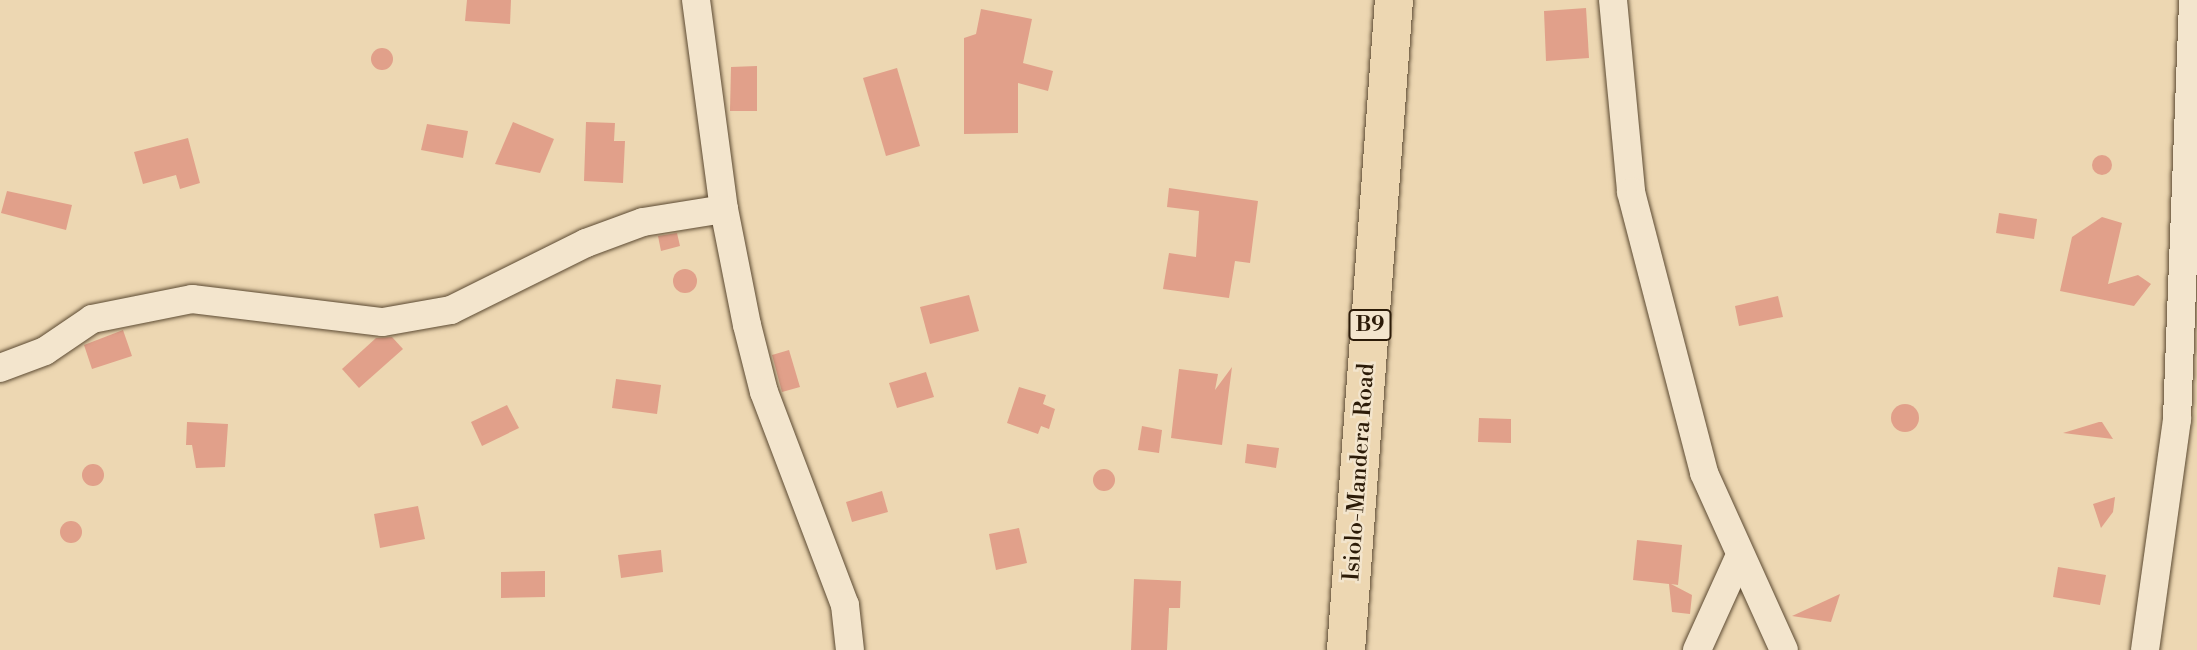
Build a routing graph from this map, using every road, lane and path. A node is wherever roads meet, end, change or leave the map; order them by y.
1 (696, 0) edge
2 (1394, 0) edge
3 (1614, 0) edge
4 (2193, 0) edge
5 (724, 209) junction
6 (0, 368) edge
7 (1740, 555) junction
8 (850, 650) edge
9 (1346, 650) edge
10 (1697, 650) edge
11 (1784, 650) edge
12 (2145, 650) edge

1 - 5 street
2 - 9 highway, Isiolo-Mandera Road / B9
3 - 7 street
4 - 12 street
5 - 6 street
5 - 8 street
7 - 10 street
7 - 11 street

